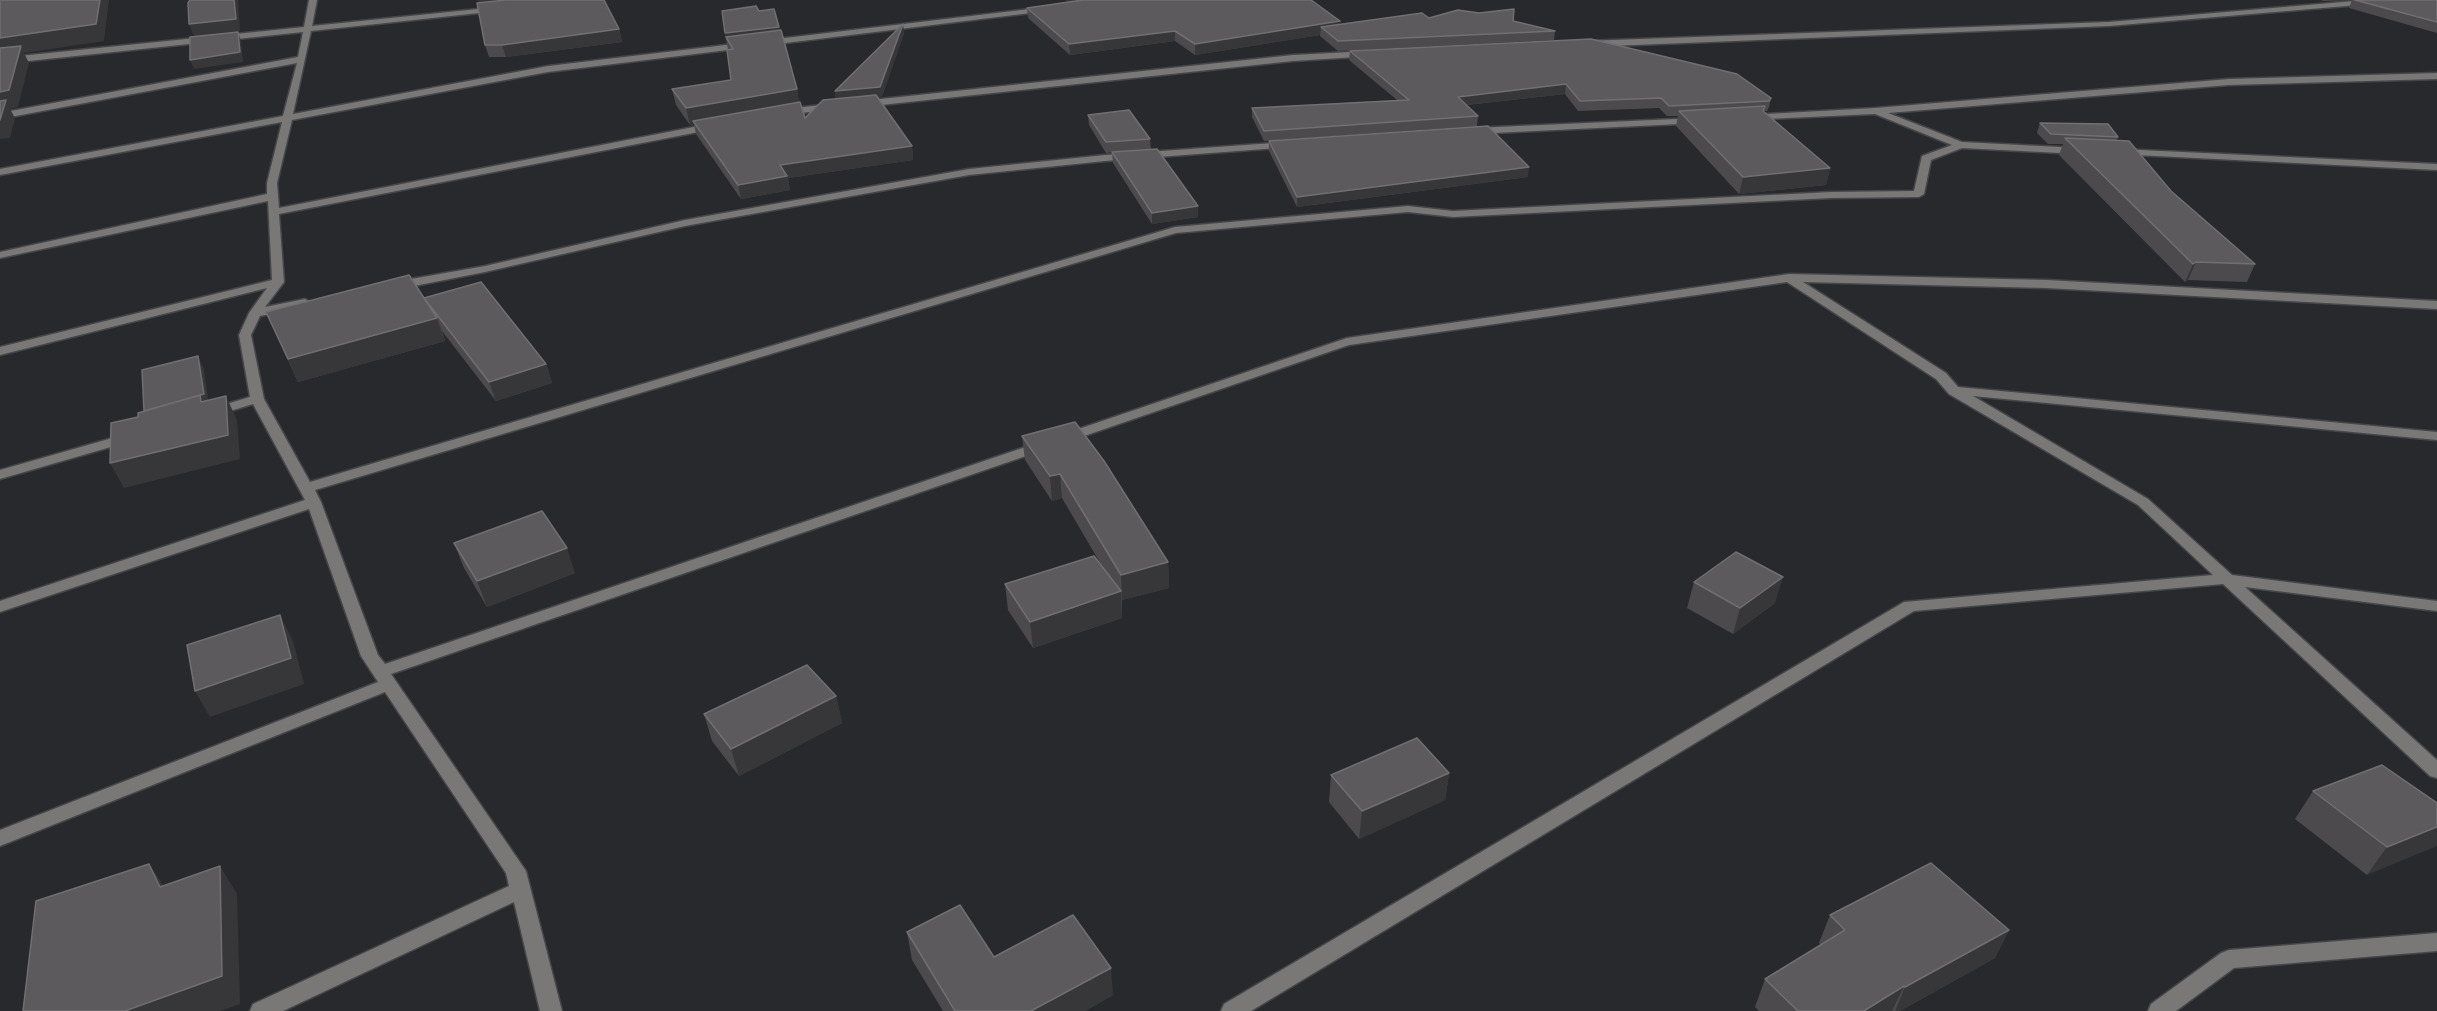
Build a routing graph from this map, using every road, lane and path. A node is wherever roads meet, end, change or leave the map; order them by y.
1 (313, 0) edge
2 (2394, 0) edge
3 (1063, 7) edge
4 (508, 8) edge
5 (306, 29) junction
6 (1579, 44) edge
7 (1376, 54) edge
8 (302, 59) junction
9 (0, 61) edge
10 (2437, 76) edge
11 (854, 104) edge
12 (842, 106) edge
13 (1875, 111) junction
14 (772, 114) edge
15 (0, 116) edge
16 (287, 118) junction
17 (1734, 119) edge
18 (1710, 120) edge
19 (725, 123) edge
20 (1467, 132) edge
21 (1300, 144) edge
22 (1961, 146) junction
23 (2437, 167) edge
24 (0, 172) edge
25 (274, 204) junction
26 (0, 255) edge
27 (1789, 278) junction
28 (278, 282) junction
29 (381, 288) edge
30 (312, 302) edge
31 (2437, 305) edge
32 (255, 313) junction
33 (0, 351) edge
34 (1954, 391) junction
35 (257, 399) junction
36 (201, 416) edge
37 (145, 432) edge
38 (2437, 436) edge
39 (0, 475) edge
40 (310, 495) junction
41 (2226, 579) junction
42 (2437, 606) edge
43 (0, 607) edge
44 (384, 678) junction
45 (2437, 771) edge
46 (0, 838) edge
47 (520, 890) junction
48 (2437, 942) edge
49 (261, 1011) edge
50 (551, 1011) edge
51 (1232, 1011) edge
52 (2159, 1011) edge

1 - 5 street
2 - 6 street
3 - 16 street
4 - 5 street
5 - 8 street
5 - 9 street
7 - 11 street
8 - 15 street
8 - 16 street
10 - 13 street
12 - 14 street
13 - 17 street
13 - 22 street
16 - 24 street
16 - 25 street
18 - 20 street
19 - 25 street
21 - 29 street
22 - 23 street
22 - 40 street
25 - 26 street
25 - 28 street
27 - 31 street
27 - 34 street
27 - 44 street
28 - 32 street
28 - 33 street
30 - 32 street
32 - 35 street
34 - 38 street
34 - 41 street
35 - 36 street
35 - 40 street
37 - 39 street
40 - 43 street
40 - 44 street
41 - 42 street
41 - 45 street
41 - 51 street
44 - 46 street
44 - 47 street
47 - 49 street
47 - 50 street
48 - 52 street

